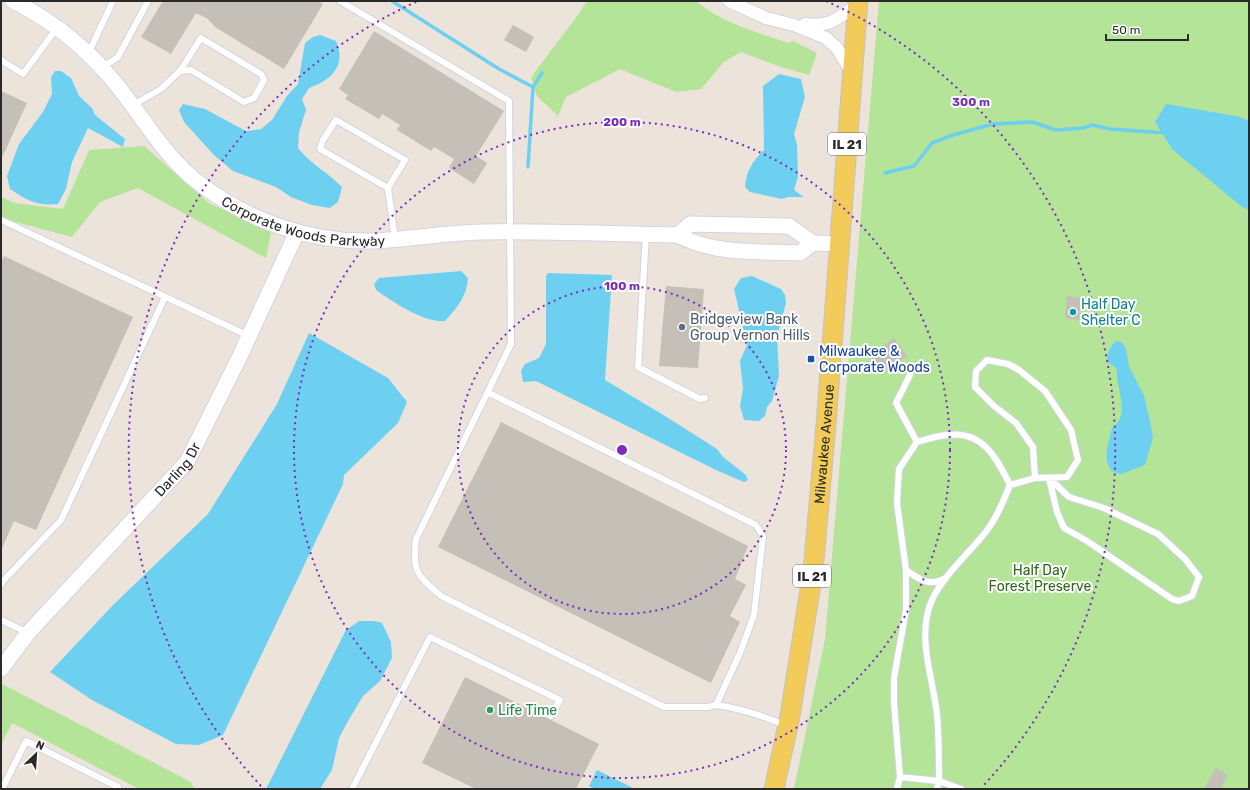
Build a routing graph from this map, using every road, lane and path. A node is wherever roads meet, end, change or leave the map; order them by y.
1 (13, 1) edge
2 (113, 1) edge
3 (148, 1) edge
4 (340, 1) edge
5 (729, 1) edge
6 (858, 3) edge
7 (794, 25) junction
8 (56, 28) junction
9 (88, 54) junction
10 (1, 60) edge
11 (102, 68) junction
12 (180, 71) junction
13 (853, 75) junction
14 (131, 106) junction
15 (388, 188) junction
16 (1, 220) edge
17 (296, 232) junction
18 (510, 232) junction
19 (646, 235) junction
20 (678, 235) junction
21 (394, 239) junction
22 (813, 243) junction
23 (839, 244) junction
24 (165, 297) junction
25 (249, 336) junction
26 (910, 375) dead end
27 (489, 393) junction
28 (705, 398) dead end
29 (917, 442) junction
30 (1035, 478) junction
31 (1049, 478) junction
32 (1010, 485) junction
33 (906, 570) junction
34 (948, 576) junction
35 (1, 584) edge
36 (1, 620) edge
37 (28, 634) junction
38 (1, 669) edge
39 (716, 705) junction
40 (551, 716) dead end
41 (788, 726) junction
42 (900, 777) junction
43 (939, 781) junction
44 (2, 789) edge
45 (117, 789) edge
46 (352, 789) edge
47 (774, 789) edge
48 (898, 789) edge
49 (937, 789) edge
50 (961, 789) edge

1 - 8 street, Corporate Woods Parkway
2 - 9 lane
3 - 11 lane
4 - 18 lane
5 - 7 street
6 - 7 street
6 - 13 main road, Milwaukee Avenue / IL 21
7 - 13 street
8 - 9 street, Corporate Woods Parkway
8 - 10 lane
9 - 11 street, Corporate Woods Parkway
11 - 14 street, Corporate Woods Parkway
12 - 12 lane
12 - 14 lane
13 - 23 main road, Milwaukee Avenue / IL 21
14 - 17 street, Corporate Woods Parkway
15 - 15 lane
15 - 21 lane
16 - 24 lane
17 - 21 street, Corporate Woods Parkway
17 - 25 street, Darling Dr
18 - 19 street, Corporate Woods Parkway
18 - 21 street, Corporate Woods Parkway
18 - 27 lane
19 - 20 street, Corporate Woods Parkway
19 - 28 lane
20 - 22 street, Corporate Woods Parkway
20 - 22 street
22 - 23 street
23 - 41 main road, Milwaukee Avenue / IL 21
24 - 25 lane
24 - 35 lane
25 - 37 street, Darling Dr
26 - 29 lane
27 - 39 lane
27 - 39 lane
29 - 32 lane
29 - 33 lane
30 - 31 lane
30 - 31 lane
30 - 32 lane
31 - 31 lane
32 - 34 lane
33 - 34 lane
33 - 42 lane
34 - 43 lane
36 - 37 lane
37 - 38 street, Darling Dr
39 - 41 lane
40 - 46 lane
41 - 47 main road, Milwaukee Avenue / IL 21
42 - 43 lane
42 - 48 lane
43 - 49 lane
43 - 50 lane
44 - 45 lane

